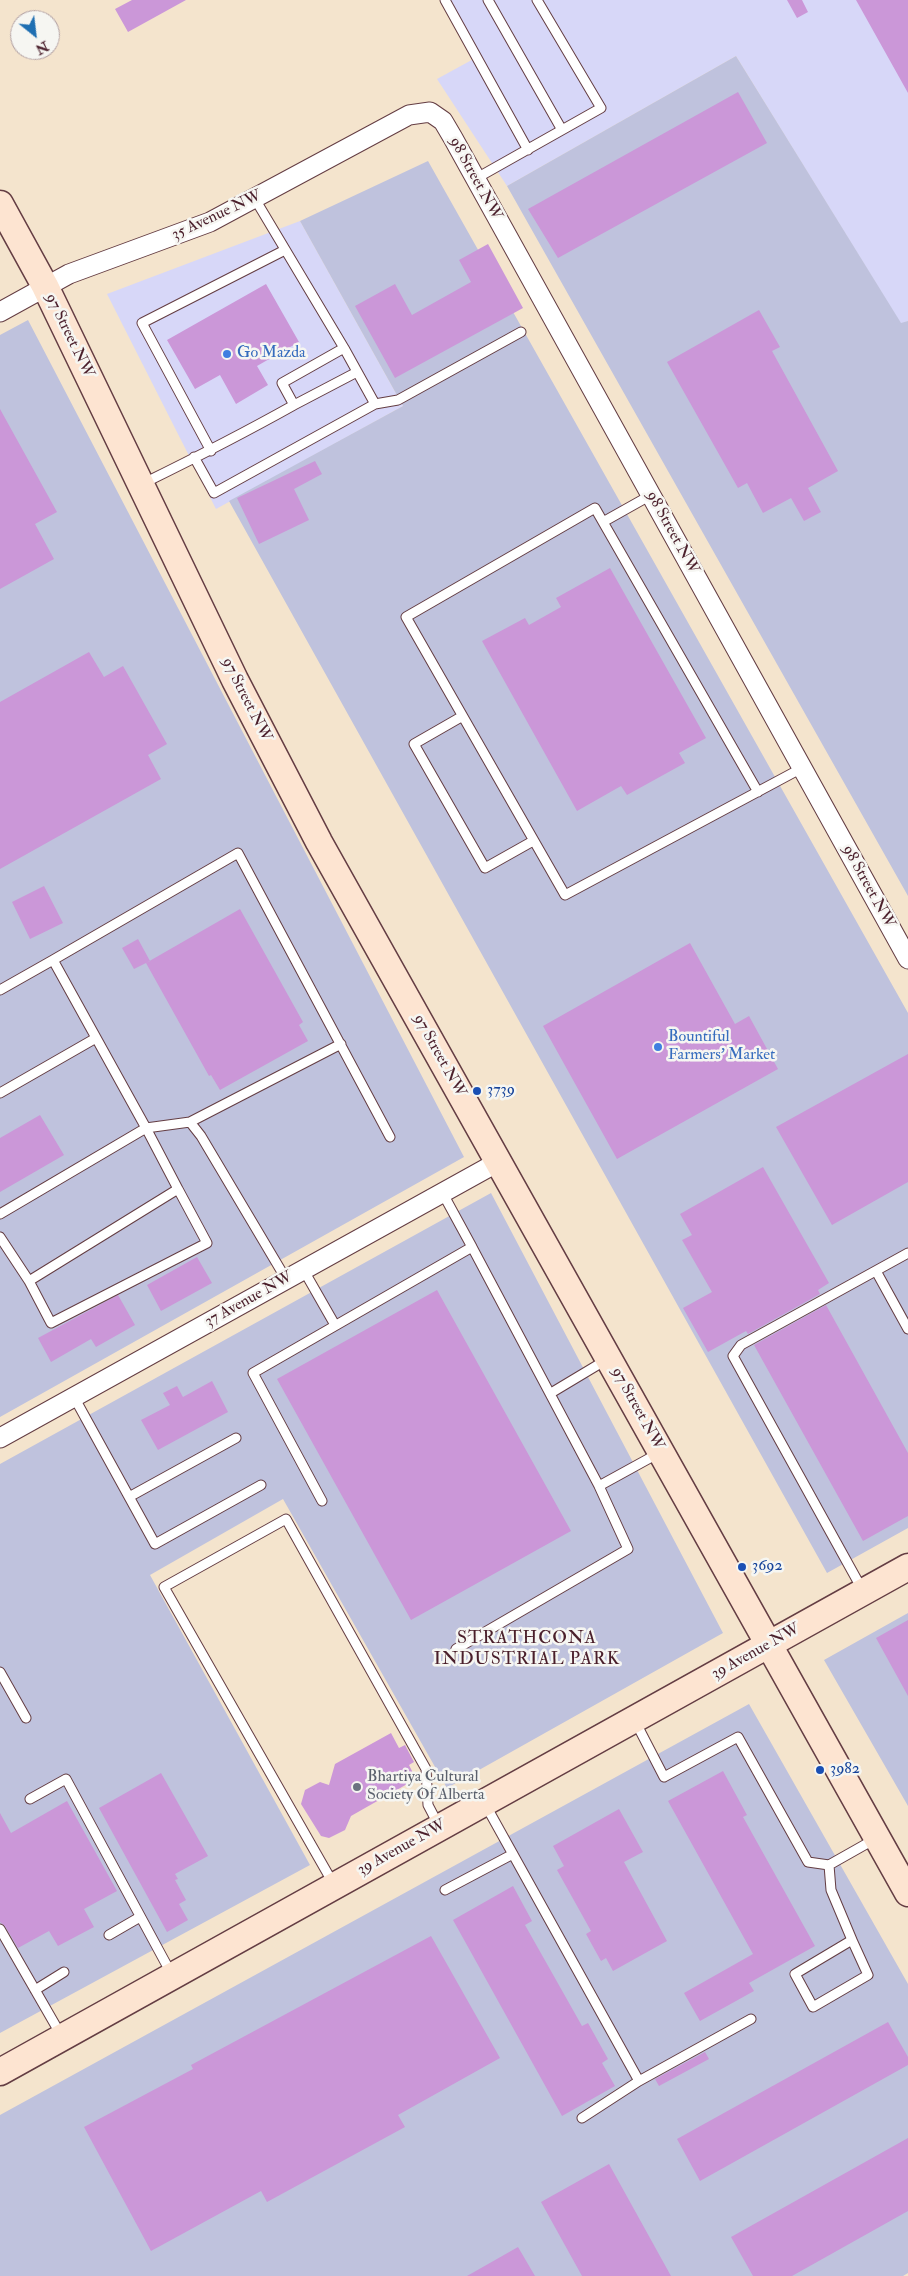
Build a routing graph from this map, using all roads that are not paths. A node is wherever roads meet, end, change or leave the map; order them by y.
1 (445, 0) edge
2 (488, 0) edge
3 (538, 0) edge
4 (430, 112) joint
5 (562, 130) junction
6 (528, 150) junction
7 (475, 179) junction
8 (255, 199) junction
9 (0, 204) edge
10 (285, 250) junction
11 (45, 286) junction
12 (0, 312) edge
13 (522, 332) dead end
14 (344, 348) junction
15 (357, 372) junction
16 (375, 404) junction
17 (294, 406) junction
18 (211, 450) junction
19 (194, 457) junction
20 (141, 484) junction
21 (650, 495) junction
22 (603, 522) junction
23 (461, 716) junction
24 (802, 768) junction
25 (758, 792) junction
26 (533, 841) junction
27 (908, 959) edge
28 (53, 960) junction
29 (0, 990) edge
30 (96, 1038) junction
31 (341, 1044) junction
32 (0, 1094) edge
33 (190, 1122) junction
34 (146, 1128) junction
35 (390, 1137) dead end
36 (498, 1162) junction
37 (178, 1189) junction
38 (442, 1192) junction
39 (0, 1214) edge
40 (0, 1237) edge
41 (472, 1248) junction
42 (908, 1253) edge
43 (303, 1269) junction
44 (876, 1271) junction
45 (286, 1279) junction
46 (29, 1281) junction
47 (335, 1325) junction
48 (908, 1329) edge
49 (609, 1359) junction
50 (551, 1393) junction
51 (74, 1396) junction
52 (0, 1438) edge
53 (236, 1438) dead end
54 (661, 1451) junction
55 (261, 1484) dead end
56 (599, 1486) junction
57 (130, 1497) junction
58 (322, 1501) dead end
59 (908, 1567) edge
60 (863, 1592) junction
61 (770, 1644) junction
62 (456, 1649) dead end
63 (0, 1672) edge
64 (26, 1718) dead end
65 (634, 1719) junction
66 (30, 1799) dead end
67 (484, 1803) junction
68 (440, 1827) junction
69 (878, 1838) junction
70 (513, 1854) junction
71 (829, 1865) junction
72 (334, 1886) junction
73 (445, 1890) dead end
74 (908, 1893) edge
75 (140, 1917) junction
76 (0, 1928) edge
77 (109, 1935) dead end
78 (852, 1940) junction
79 (64, 1972) dead end
80 (172, 1976) junction
81 (35, 1990) junction
82 (751, 2019) dead end
83 (62, 2037) junction
84 (0, 2072) edge
85 (639, 2081) junction
86 (582, 2118) dead end

1 - 6 lane
2 - 5 lane
3 - 5 lane
4 - 7 street, 98 Street NW
4 - 8 street, 35 Avenue NW
5 - 6 lane
6 - 7 lane
7 - 21 street, 98 Street NW
8 - 10 lane
8 - 11 street, 35 Avenue NW
9 - 11 street, 97 Street NW
10 - 14 lane
10 - 18 lane
11 - 12 street, 35 Avenue NW
11 - 20 street, 97 Street NW
13 - 16 lane
14 - 15 lane
14 - 17 lane
15 - 16 lane
15 - 17 lane
16 - 19 lane
17 - 18 lane
18 - 19 lane
19 - 20 lane
20 - 36 street, 97 Street NW
21 - 22 lane
21 - 24 street, 98 Street NW
22 - 23 lane
22 - 25 lane
23 - 26 lane
23 - 26 lane
24 - 25 lane
24 - 27 street, 98 Street NW
25 - 26 lane
28 - 29 lane
28 - 30 lane
28 - 31 lane
30 - 32 lane
30 - 34 lane
31 - 33 lane
31 - 35 lane
33 - 34 lane
33 - 45 lane
34 - 37 lane
34 - 39 lane
36 - 38 street, 37 Avenue NW
36 - 49 street, 97 Street NW
37 - 46 lane
37 - 46 lane
38 - 41 lane
38 - 43 street, 37 Avenue NW
40 - 46 lane
41 - 47 lane
41 - 50 lane
42 - 44 lane
43 - 45 street, 37 Avenue NW
43 - 47 lane
44 - 48 lane
44 - 60 lane
45 - 51 street, 37 Avenue NW
47 - 58 lane
49 - 50 lane
49 - 54 street, 97 Street NW
50 - 56 lane
51 - 52 street, 37 Avenue NW
51 - 57 lane
53 - 57 lane
54 - 56 lane
54 - 61 street, 97 Street NW
55 - 57 lane
56 - 62 lane
59 - 60 street, 39 Avenue NW
60 - 61 street, 39 Avenue NW
61 - 65 street, 39 Avenue NW
61 - 69 street, 97 Street NW
63 - 64 lane
65 - 67 street, 39 Avenue NW
65 - 71 lane
66 - 75 lane
67 - 68 street, 39 Avenue NW
67 - 70 lane
68 - 72 street, 39 Avenue NW
68 - 72 lane
69 - 71 lane
69 - 74 street, 97 Street NW
70 - 73 lane
70 - 85 lane
71 - 78 lane
72 - 80 street, 39 Avenue NW
75 - 77 lane
75 - 80 lane
76 - 81 lane
78 - 78 lane
79 - 81 lane
80 - 83 street, 39 Avenue NW
81 - 83 lane
82 - 85 lane
83 - 84 street, 39 Avenue NW
85 - 86 lane

